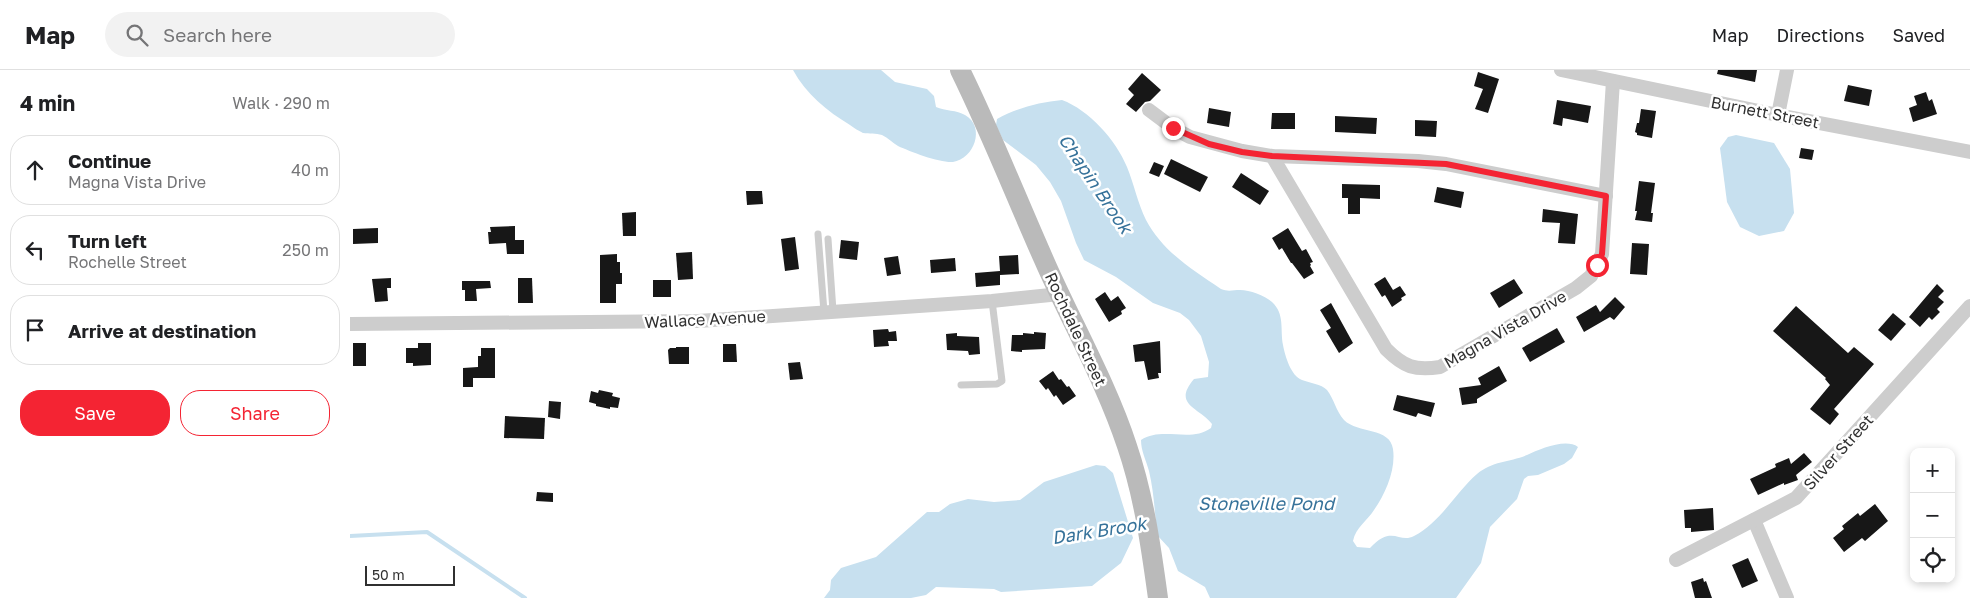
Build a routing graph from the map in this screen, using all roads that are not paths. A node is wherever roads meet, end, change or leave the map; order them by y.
1 (960, 70) edge
2 (1561, 70) edge
3 (1787, 70) edge
4 (1613, 81) junction
5 (1149, 110) dead end
6 (1778, 115) junction
7 (1970, 152) edge
8 (1272, 156) junction
9 (1606, 196) junction
10 (818, 234) dead end
11 (828, 239) dead end
12 (1060, 294) junction
13 (992, 301) junction
14 (1970, 306) edge
15 (828, 312) junction
16 (350, 324) edge
17 (961, 385) dead end
18 (1754, 520) junction
19 (1676, 560) dead end
20 (1158, 598) edge
21 (1787, 598) edge

1 - 12 street, Rochdale Street
2 - 4 street, Burnett Street
3 - 6 street
4 - 6 street, Burnett Street
4 - 9 street, Magna Vista Drive
5 - 8 street
6 - 7 street, Burnett Street
8 - 9 street
8 - 9 street, Magna Vista Drive
10 - 15 lane
11 - 15 lane
12 - 13 street, Wallace Avenue
12 - 20 street, Rochdale Street
13 - 15 street, Wallace Avenue
13 - 17 lane
14 - 18 street, Silver Street
15 - 16 street, Wallace Avenue
18 - 19 street, Silver Street
18 - 21 street

